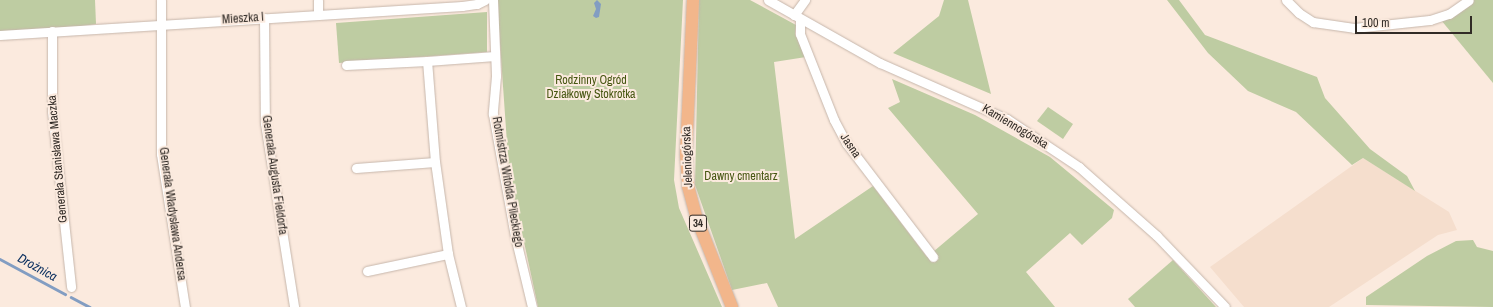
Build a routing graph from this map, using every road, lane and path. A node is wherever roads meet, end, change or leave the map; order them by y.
1 (161, 0) edge
2 (318, 0) edge
3 (485, 0) edge
4 (493, 0) edge
5 (693, 0) edge
6 (768, 0) edge
7 (805, 0) edge
8 (1286, 0) edge
9 (1469, 0) edge
10 (318, 15) junction
11 (797, 17) junction
12 (264, 18) junction
13 (161, 24) junction
14 (52, 31) junction
15 (0, 35) edge
16 (495, 56) junction
17 (427, 61) junction
18 (346, 65) dead end
19 (434, 162) junction
20 (356, 168) dead end
21 (448, 254) junction
22 (933, 257) dead end
23 (367, 271) dead end
24 (71, 287) dead end
25 (185, 307) edge
26 (294, 307) edge
27 (461, 307) edge
28 (532, 307) edge
29 (732, 307) edge
30 (1225, 307) edge

1 - 13 street, Generała Władysława Andersa
2 - 10 street
3 - 10 street, Mieszka I
4 - 16 street, Rotmistrza Witolda Pileckiego
5 - 29 main road, Jeleniogórska / 34
6 - 11 street, Kamiennogórska
7 - 11 street
8 - 9 street
10 - 12 street, Mieszka I
11 - 22 street, Jasna
11 - 30 street, Kamiennogórska
12 - 13 street, Mieszka I
12 - 26 street, Generała Augusta Fieldorfa
13 - 14 street, Mieszka I
13 - 25 street, Generała Władysława Andersa
14 - 15 street, Mieszka I
14 - 24 street, Generała Stanisława Maczka
16 - 17 street
16 - 28 street, Rotmistrza Witolda Pileckiego
17 - 18 street
17 - 19 street
19 - 20 street
19 - 21 street
21 - 23 street
21 - 27 street

